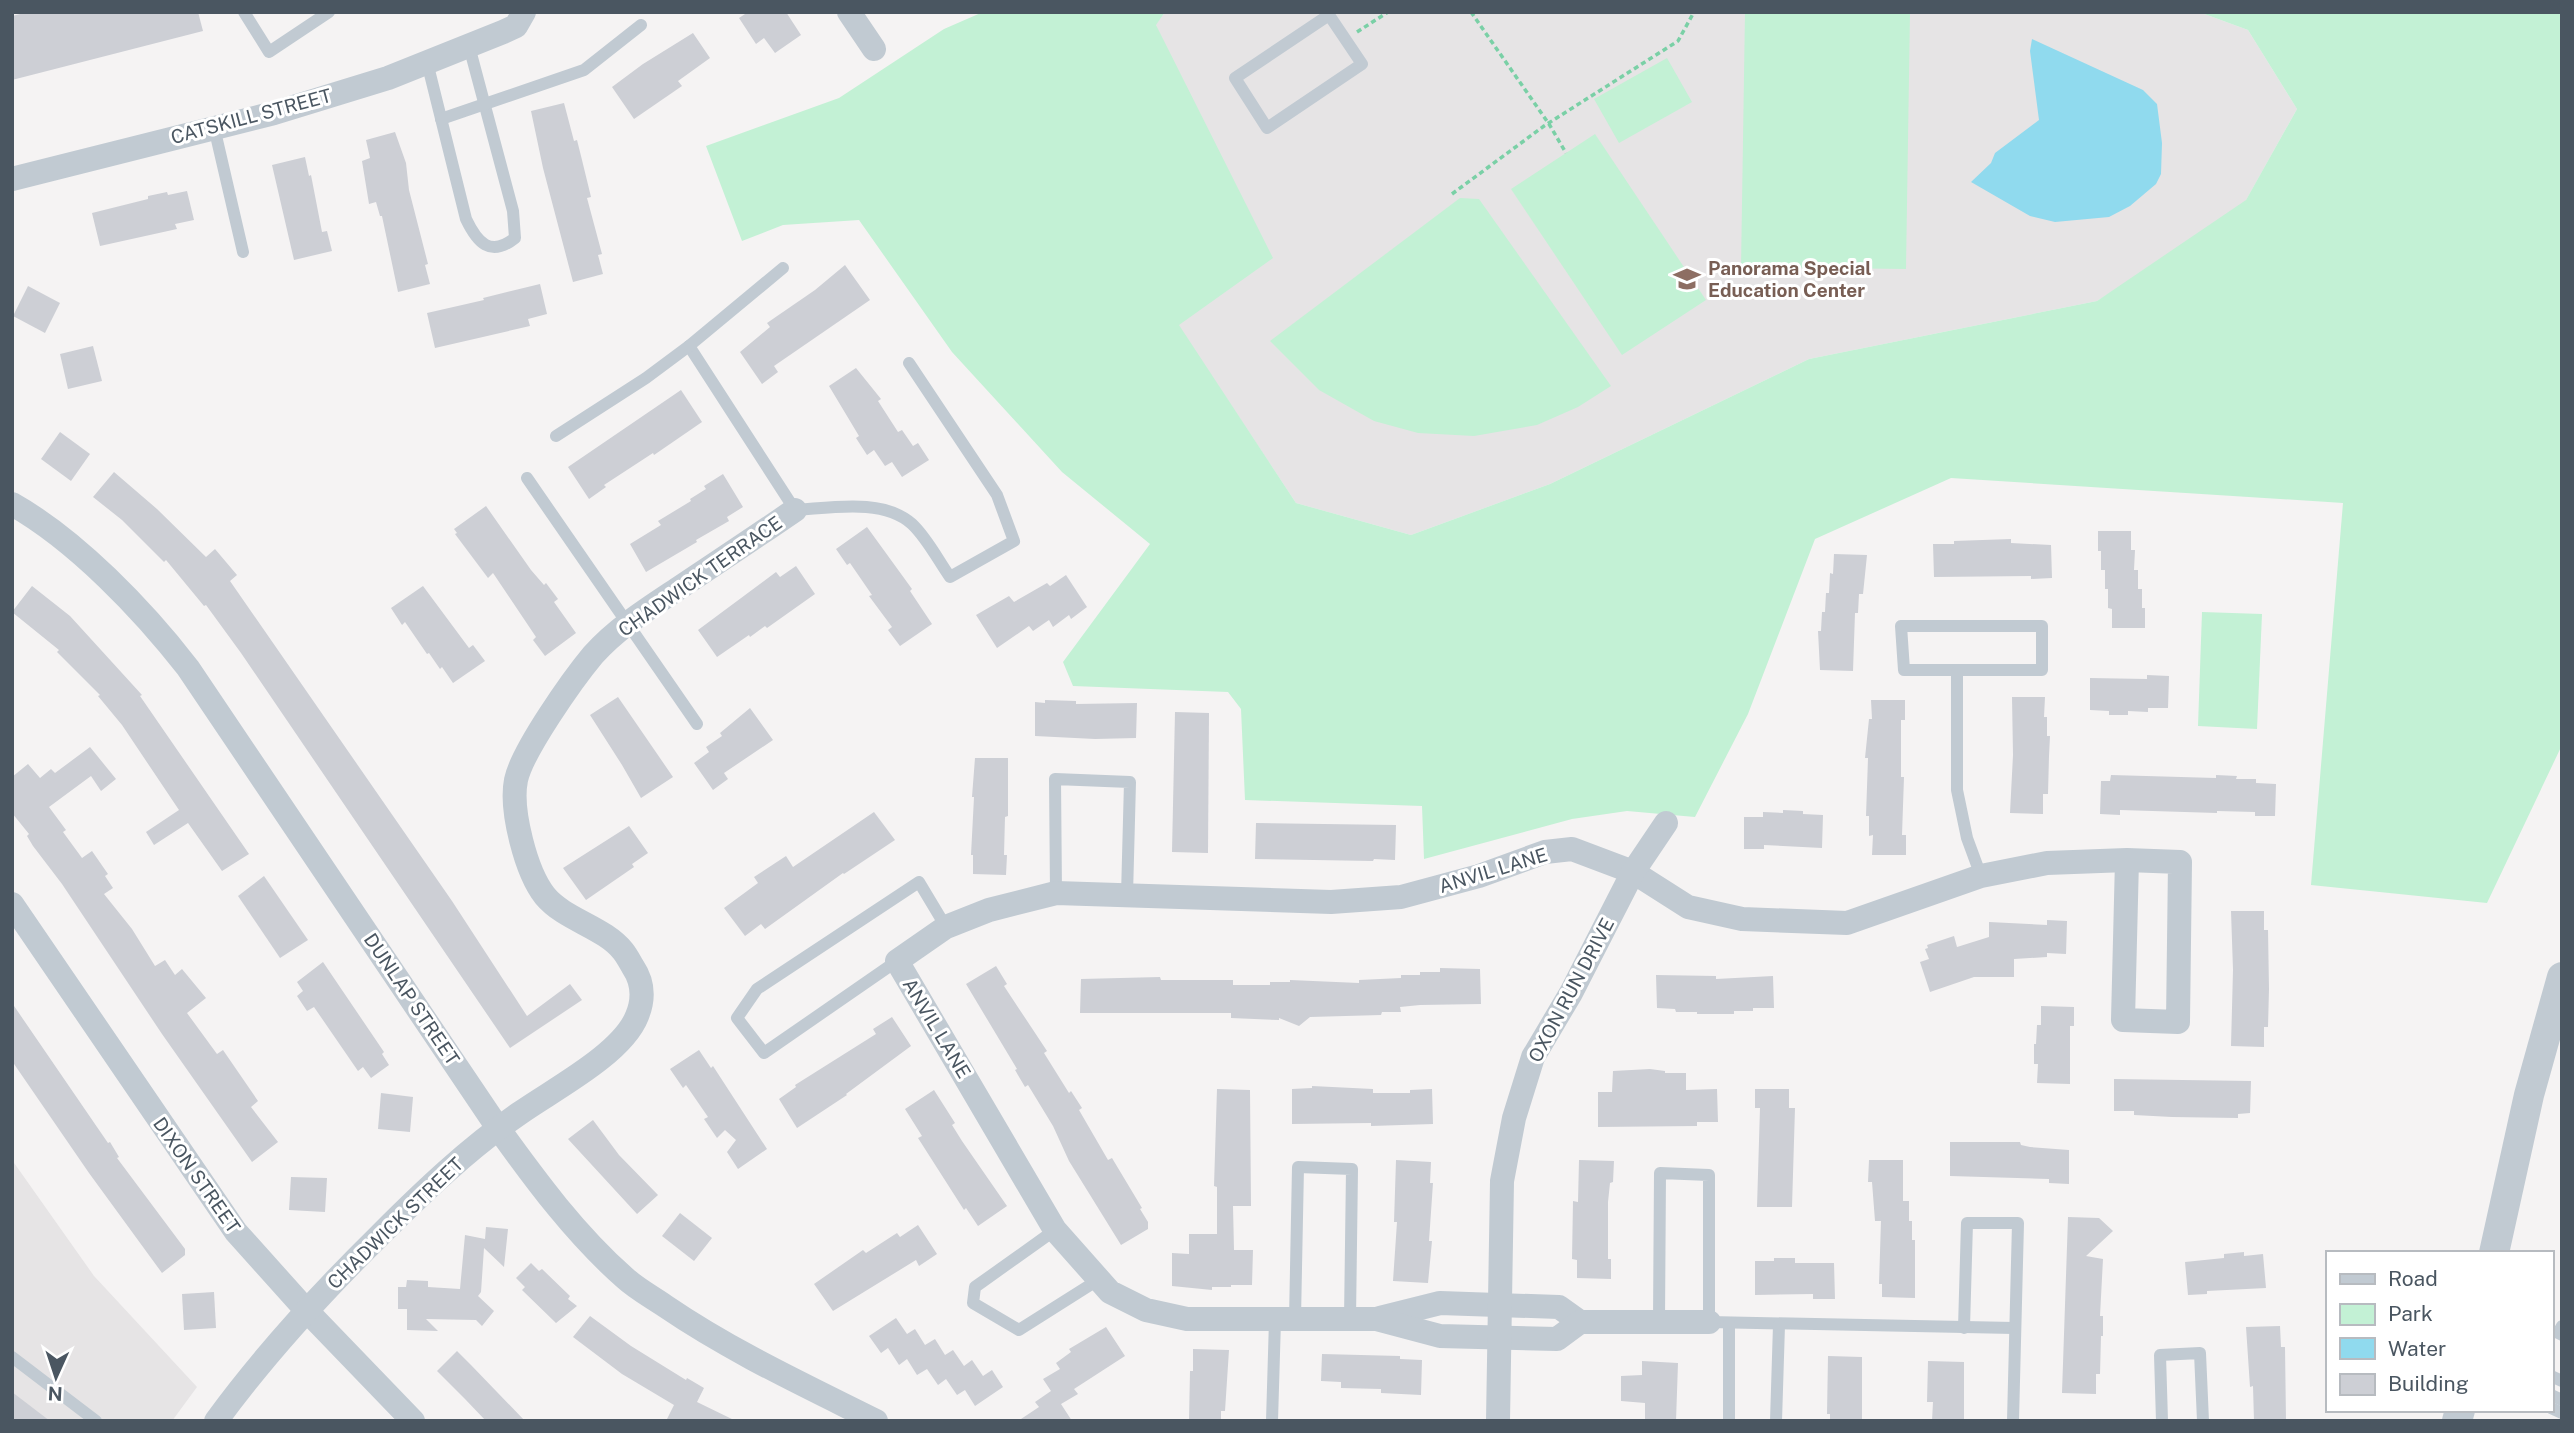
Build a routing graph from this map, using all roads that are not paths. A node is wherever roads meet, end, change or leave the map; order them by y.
1 (244, 12) edge
2 (329, 12) edge
3 (524, 12) edge
4 (849, 12) edge
5 (1328, 14) edge
6 (641, 25) dead end
7 (477, 42) junction
8 (874, 49) dead end
9 (427, 62) junction
10 (484, 104) junction
11 (441, 119) junction
12 (214, 127) junction
13 (12, 179) edge
14 (243, 252) dead end
15 (783, 268) dead end
16 (689, 346) junction
17 (909, 363) dead end
18 (556, 436) dead end
19 (527, 478) dead end
20 (12, 504) edge
21 (795, 510) junction
22 (628, 623) junction
23 (1957, 672) junction
24 (697, 724) dead end
25 (1666, 823) dead end
26 (2127, 860) junction
27 (1633, 872) junction
28 (1981, 876) junction
29 (1056, 893) junction
30 (1126, 895) junction
31 (12, 904) edge
32 (946, 927) junction
33 (897, 961) junction
34 (2562, 977) edge
35 (604, 1056) joint
36 (498, 1128) junction
37 (1055, 1230) junction
38 (2494, 1251) edge
39 (1098, 1280) junction
40 (1500, 1305) junction
41 (306, 1310) junction
42 (1285, 1319) junction
43 (1350, 1319) junction
44 (1376, 1319) junction
45 (1659, 1320) junction
46 (1580, 1322) junction
47 (1719, 1322) junction
48 (1779, 1325) junction
49 (2562, 1326) edge
50 (1964, 1328) junction
51 (2014, 1328) junction
52 (2562, 1335) edge
53 (1499, 1337) junction
54 (12, 1357) edge
55 (96, 1421) edge
56 (216, 1421) edge
57 (413, 1421) edge
58 (876, 1421) edge
59 (1272, 1421) edge
60 (1498, 1421) edge
61 (1729, 1421) edge
62 (1776, 1421) edge
63 (2013, 1421) edge
64 (2162, 1421) edge
65 (2203, 1421) edge

1 - 2 lane
3 - 7 street, CATSKILL STREET
4 - 8 street
5 - 5 lane
6 - 10 lane
7 - 9 street, CATSKILL STREET
7 - 10 lane
9 - 11 lane
9 - 12 street, CATSKILL STREET
10 - 11 lane
10 - 11 lane
12 - 13 street, CATSKILL STREET
12 - 14 lane
15 - 16 lane
16 - 18 lane
16 - 21 lane
17 - 21 lane
19 - 22 lane
20 - 36 street, DUNLAP STREET
21 - 22 street, CHADWICK TERRACE
22 - 24 lane
22 - 35 street, CHADWICK TERRACE
23 - 23 lane
23 - 28 lane
25 - 27 street, OXON RUN DRIVE
26 - 26 street, ANVIL LANE
26 - 28 street, ANVIL LANE
27 - 28 street, ANVIL LANE
27 - 30 street, ANVIL LANE
27 - 40 street, OXON RUN DRIVE
29 - 30 street, ANVIL LANE
29 - 30 lane
29 - 32 street, ANVIL LANE
31 - 41 street, DIXON STREET
32 - 33 street, ANVIL LANE
32 - 33 lane
33 - 37 street, ANVIL LANE
34 - 38 street
35 - 36 street, CHADWICK STREET
36 - 41 street, CHADWICK STREET
36 - 58 street, DUNLAP STREET
37 - 39 street, ANVIL LANE
37 - 39 lane
39 - 42 street, ANVIL LANE
40 - 44 street
40 - 46 street
40 - 53 street, OXON RUN DRIVE
41 - 56 street, CHADWICK STREET
41 - 57 street, DIXON STREET
42 - 43 street, ANVIL LANE
42 - 43 lane
42 - 59 lane
43 - 44 street, ANVIL LANE
44 - 53 street, ANVIL LANE
45 - 46 street
45 - 47 street
45 - 47 lane
46 - 53 street, ANVIL LANE
47 - 48 lane
47 - 61 lane
48 - 50 lane
48 - 62 lane
49 - 52 lane
50 - 51 lane
50 - 51 lane
51 - 63 lane
53 - 60 street, OXON RUN DRIVE
54 - 55 lane
64 - 65 lane

